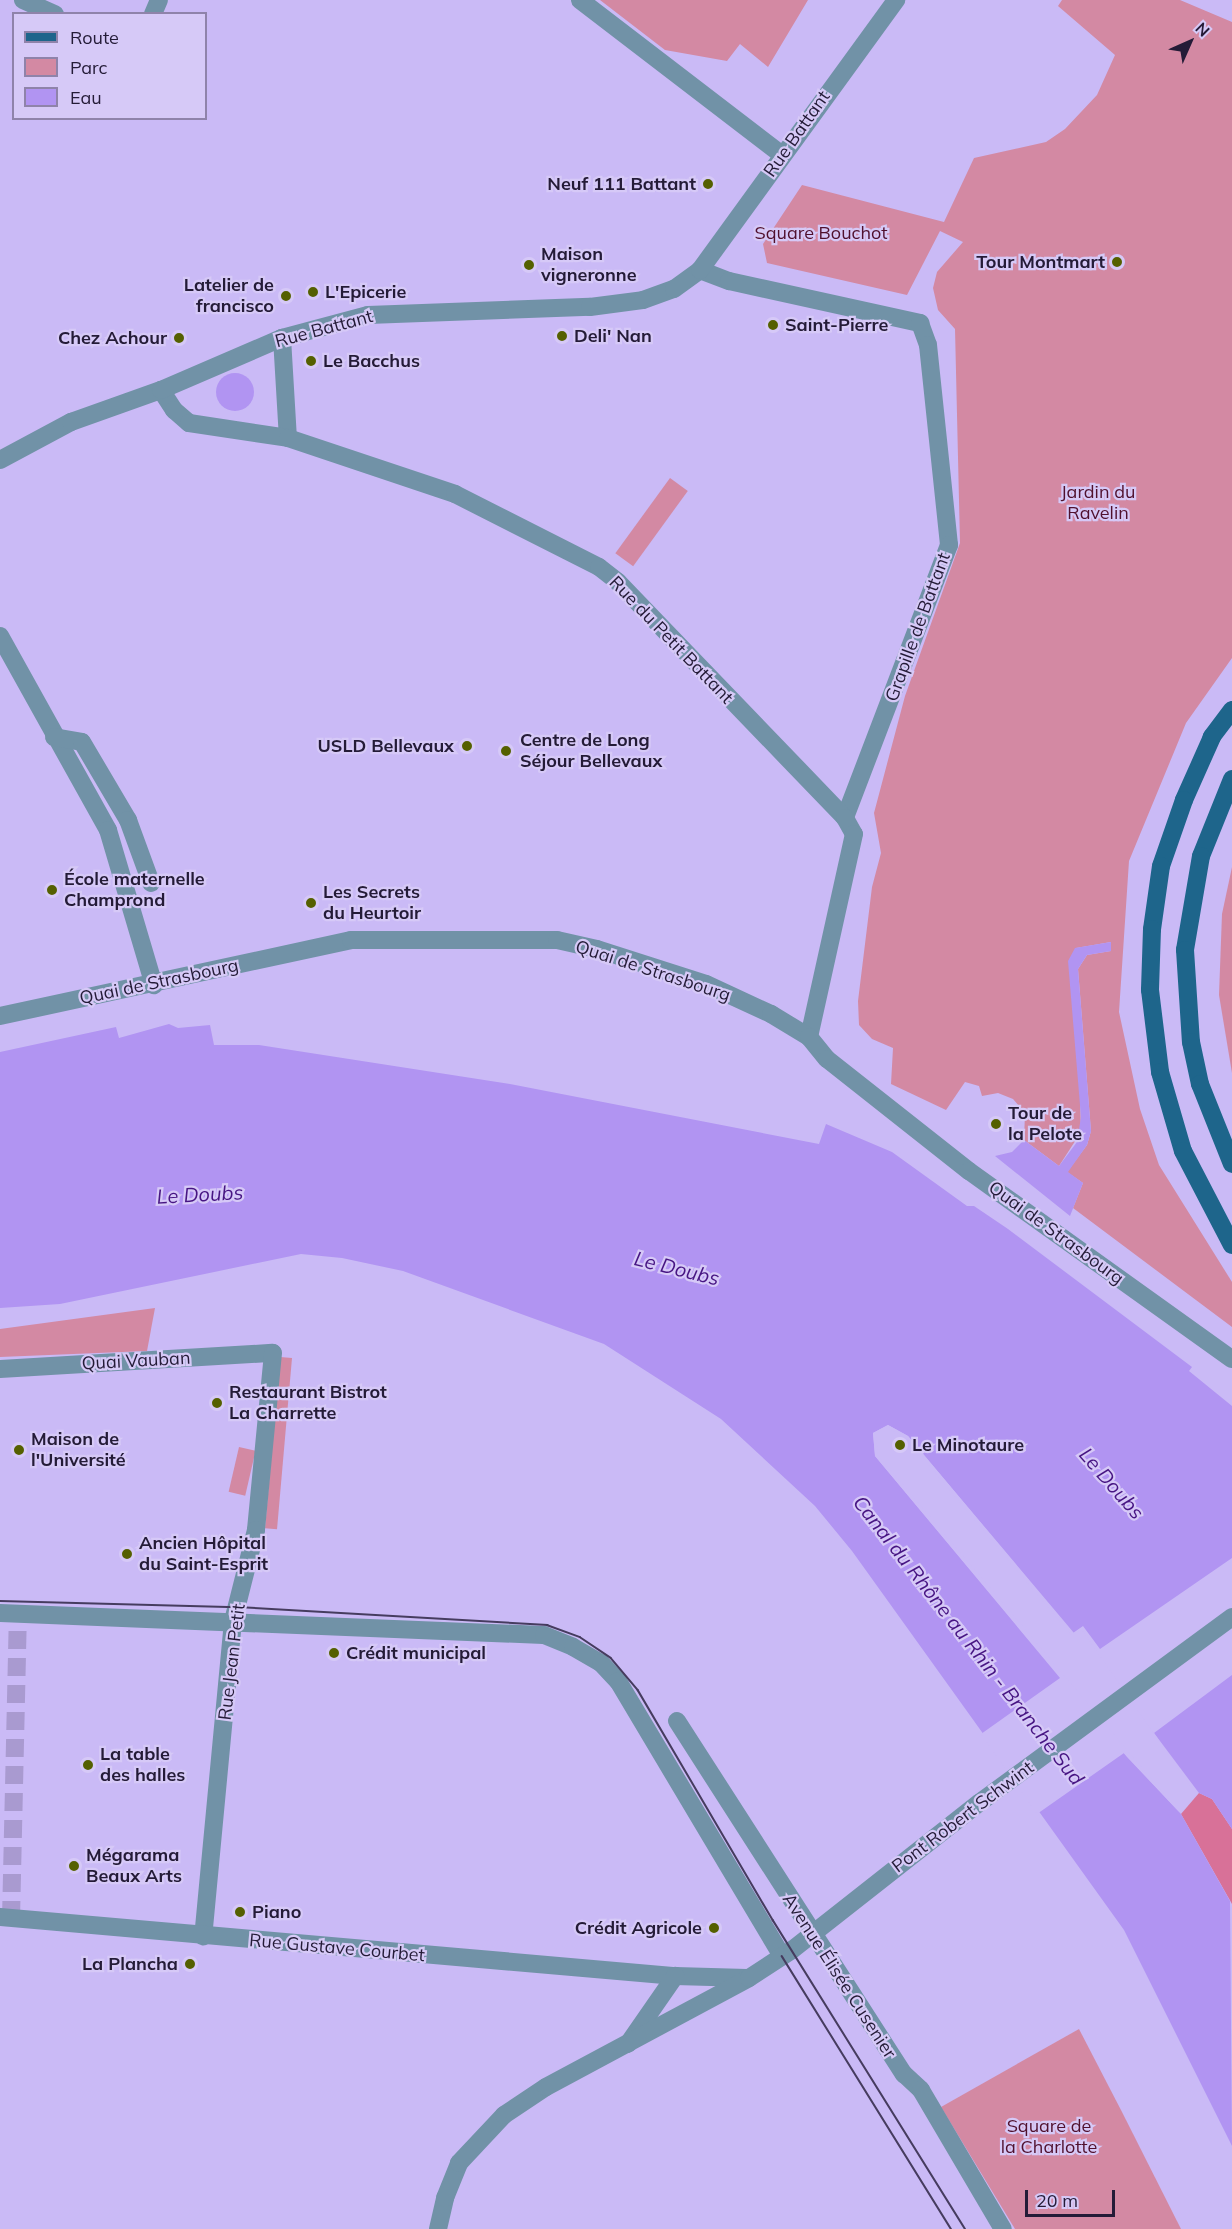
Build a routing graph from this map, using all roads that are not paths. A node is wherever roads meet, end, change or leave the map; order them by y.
1 (23, 0) edge
2 (580, 0) edge
3 (896, 0) edge
4 (50, 12) edge
5 (782, 155) junction
6 (700, 270) junction
7 (282, 338) junction
8 (161, 390) junction
9 (288, 438) junction
10 (0, 460) edge
11 (0, 636) edge
12 (1232, 710) edge
13 (54, 737) junction
14 (1232, 779) edge
15 (845, 818) junction
16 (151, 884) dead end
17 (154, 985) junction
18 (0, 1016) edge
19 (809, 1038) junction
20 (1232, 1164) edge
21 (1232, 1245) edge
22 (273, 1353) joint
23 (1232, 1359) edge
24 (0, 1369) edge
25 (0, 1613) edge
26 (1232, 1617) edge
27 (233, 1622) junction
28 (677, 1721) dead end
29 (6, 1918) edge
30 (812, 1934) junction
31 (203, 1937) junction
32 (782, 1956) junction
33 (675, 1976) junction
34 (749, 1978) junction
35 (627, 2046) junction
36 (438, 2229) edge
37 (1003, 2229) edge

1 - 4 street
2 - 5 street
3 - 5 street, Rue Battant
5 - 6 street, Rue Battant
6 - 7 street, Rue Battant
6 - 15 street, Grapille de Battant
7 - 8 street, Rue Battant
7 - 9 street
8 - 9 street, Rue du Petit Battant
8 - 10 street, Rue Battant
9 - 15 street, Rue du Petit Battant
11 - 13 street
12 - 21 main road
13 - 16 street
13 - 17 street
14 - 20 main road
15 - 19 street
17 - 18 street, Quai de Strasbourg
17 - 19 street, Quai de Strasbourg
19 - 23 street, Quai de Strasbourg
22 - 24 street, Quai Vauban
22 - 27 street, Rue Jean Petit
25 - 27 street
26 - 30 street, Pont Robert Schwint
27 - 31 street, Rue Jean Petit
27 - 32 street
28 - 30 street, Avenue Élisée Cusenier
29 - 31 street, Rue Gustave Courbet
30 - 32 street, Pont Robert Schwint
30 - 37 street, Avenue Élisée Cusenier
31 - 33 street, Rue Gustave Courbet
32 - 34 street, Pont Robert Schwint
33 - 34 street, Rue Gustave Courbet
33 - 35 street
34 - 35 street, Pont Robert Schwint
35 - 36 street, Pont Robert Schwint

